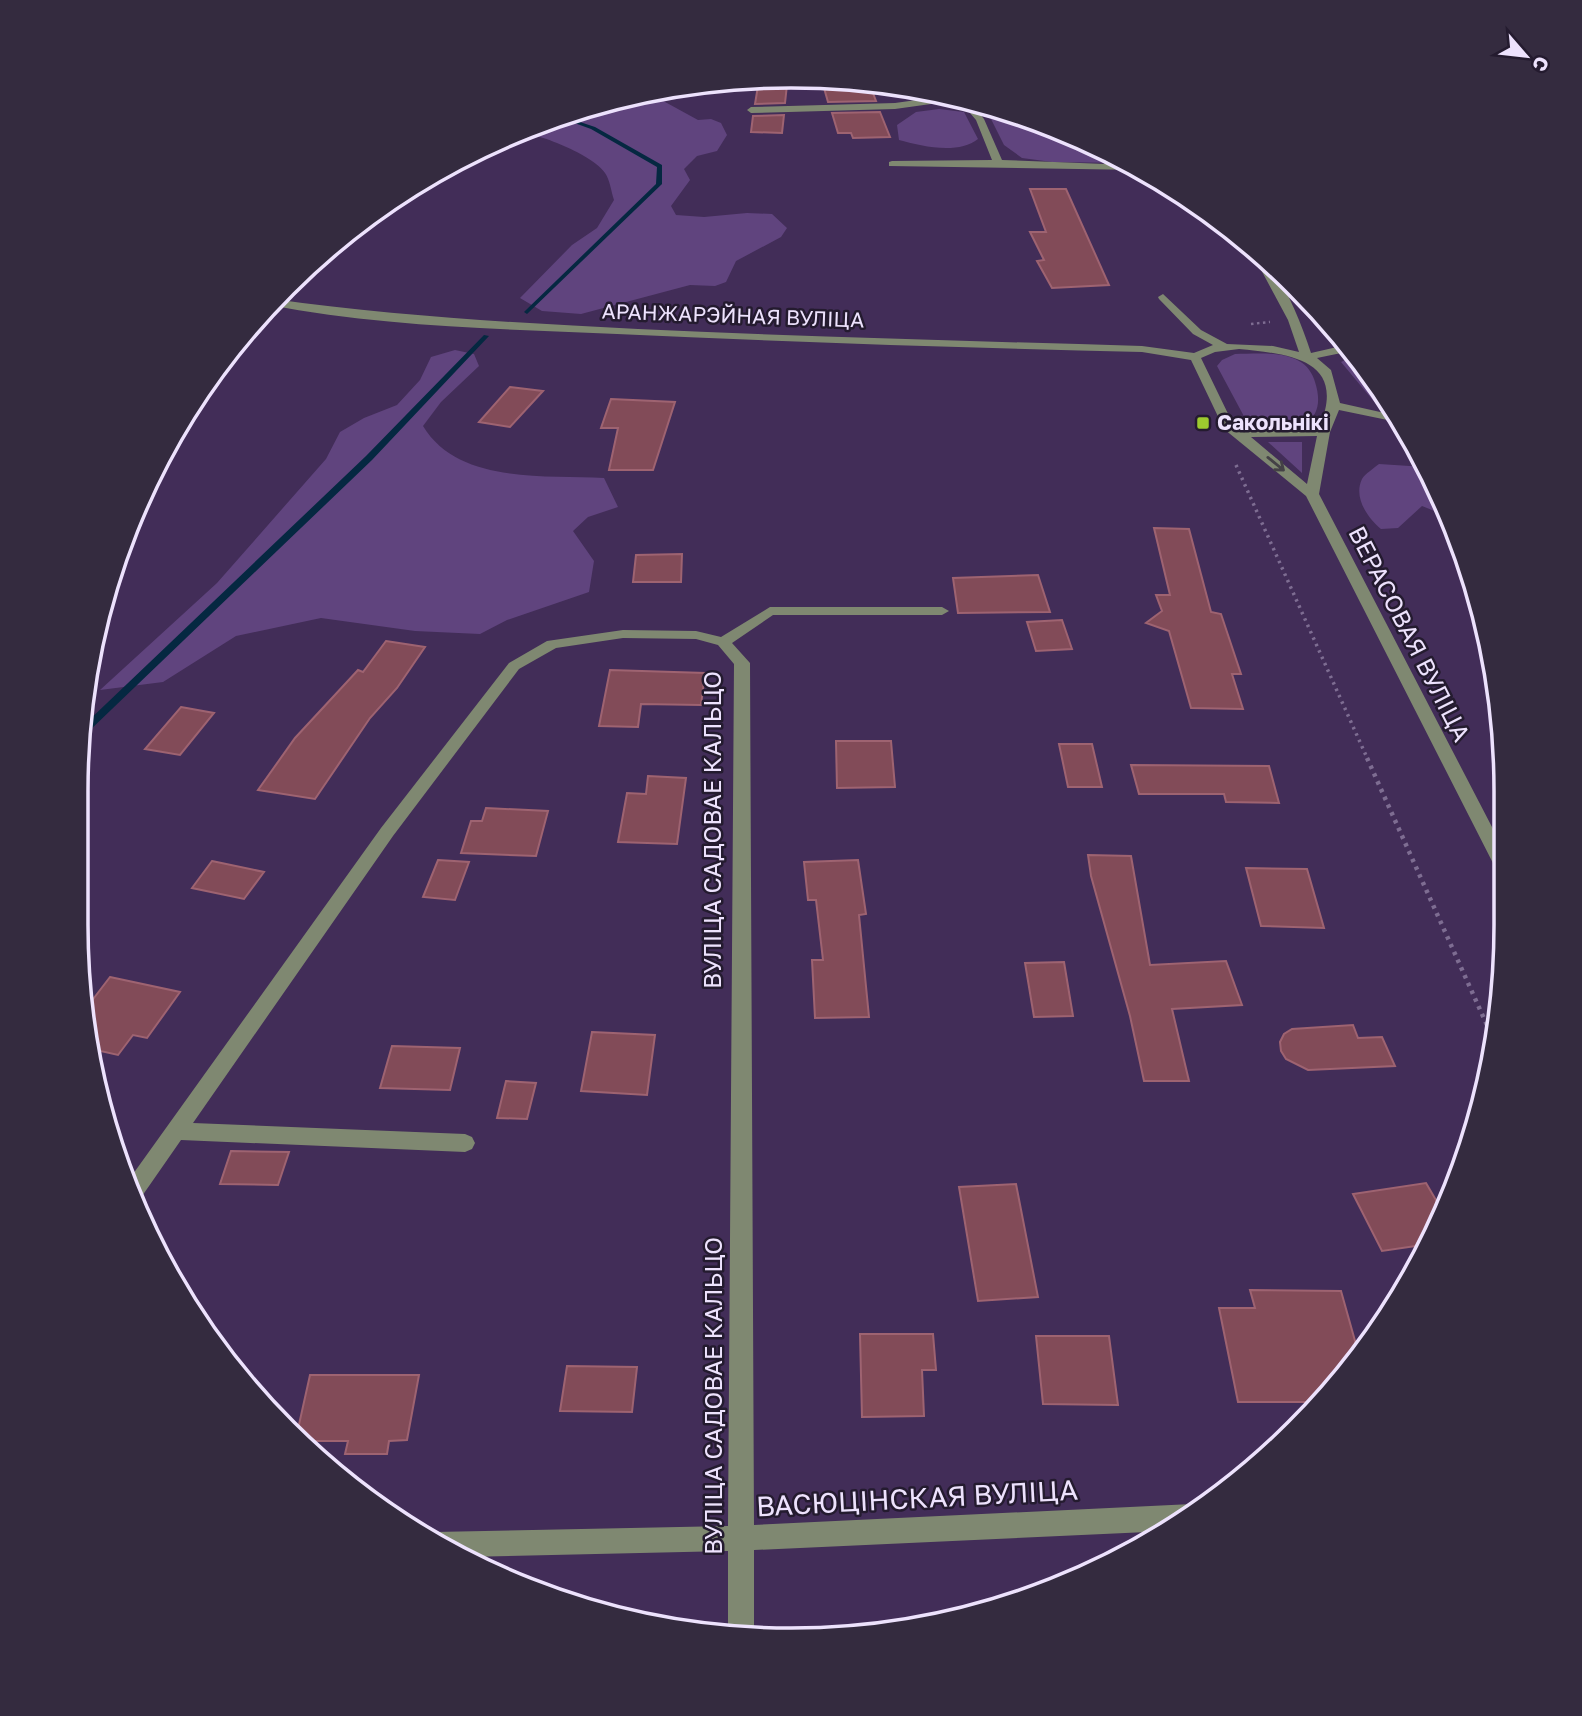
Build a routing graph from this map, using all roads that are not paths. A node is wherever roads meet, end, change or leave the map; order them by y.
1 (929, 101) edge
2 (751, 110) dead end
3 (973, 111) edge
4 (998, 163) junction
5 (892, 164) dead end
6 (1114, 166) edge
7 (1270, 277) edge
8 (1163, 297) dead end
9 (284, 304) edge
10 (1226, 348) junction
11 (1339, 350) edge
12 (1195, 357) junction
13 (1307, 357) junction
14 (1335, 405) junction
15 (1386, 417) edge
16 (1324, 432) junction
17 (1239, 434) junction
18 (1312, 494) junction
19 (942, 611) dead end
20 (723, 642) junction
21 (1494, 848) edge
22 (176, 1131) junction
23 (465, 1143) dead end
24 (138, 1185) edge
25 (1169, 1518) edge
26 (739, 1538) junction
27 (458, 1544) edge
28 (741, 1627) edge

1 - 2 street
3 - 4 street
4 - 5 street
4 - 6 street
7 - 13 street
8 - 10 street
9 - 12 street, АРАНЖАРЭЙНАЯ ВУЛІЦА
10 - 12 street
10 - 13 street
11 - 13 street
12 - 17 street, ВЕРАСОВАЯ ВУЛІЦА
13 - 14 street
14 - 15 street
14 - 16 street
16 - 17 street
16 - 18 street
17 -> 18 street, ВЕРАСОВАЯ ВУЛІЦА
18 - 21 street, ВЕРАСОВАЯ ВУЛІЦА
19 - 20 street
20 - 22 street, ВУЛІЦА САДОВАЕ КАЛЬЦО
20 - 26 street, ВУЛІЦА САДОВАЕ КАЛЬЦО
22 - 23 street
22 - 24 street, ВУЛІЦА САДОВАЕ КАЛЬЦО
25 - 26 street, ВАСЮЦІНСКАЯ ВУЛІЦА
26 - 27 street, ВАСЮЦІНСКАЯ ВУЛІЦА
26 - 28 street, ВУЛІЦА САДОВАЕ КАЛЬЦО

